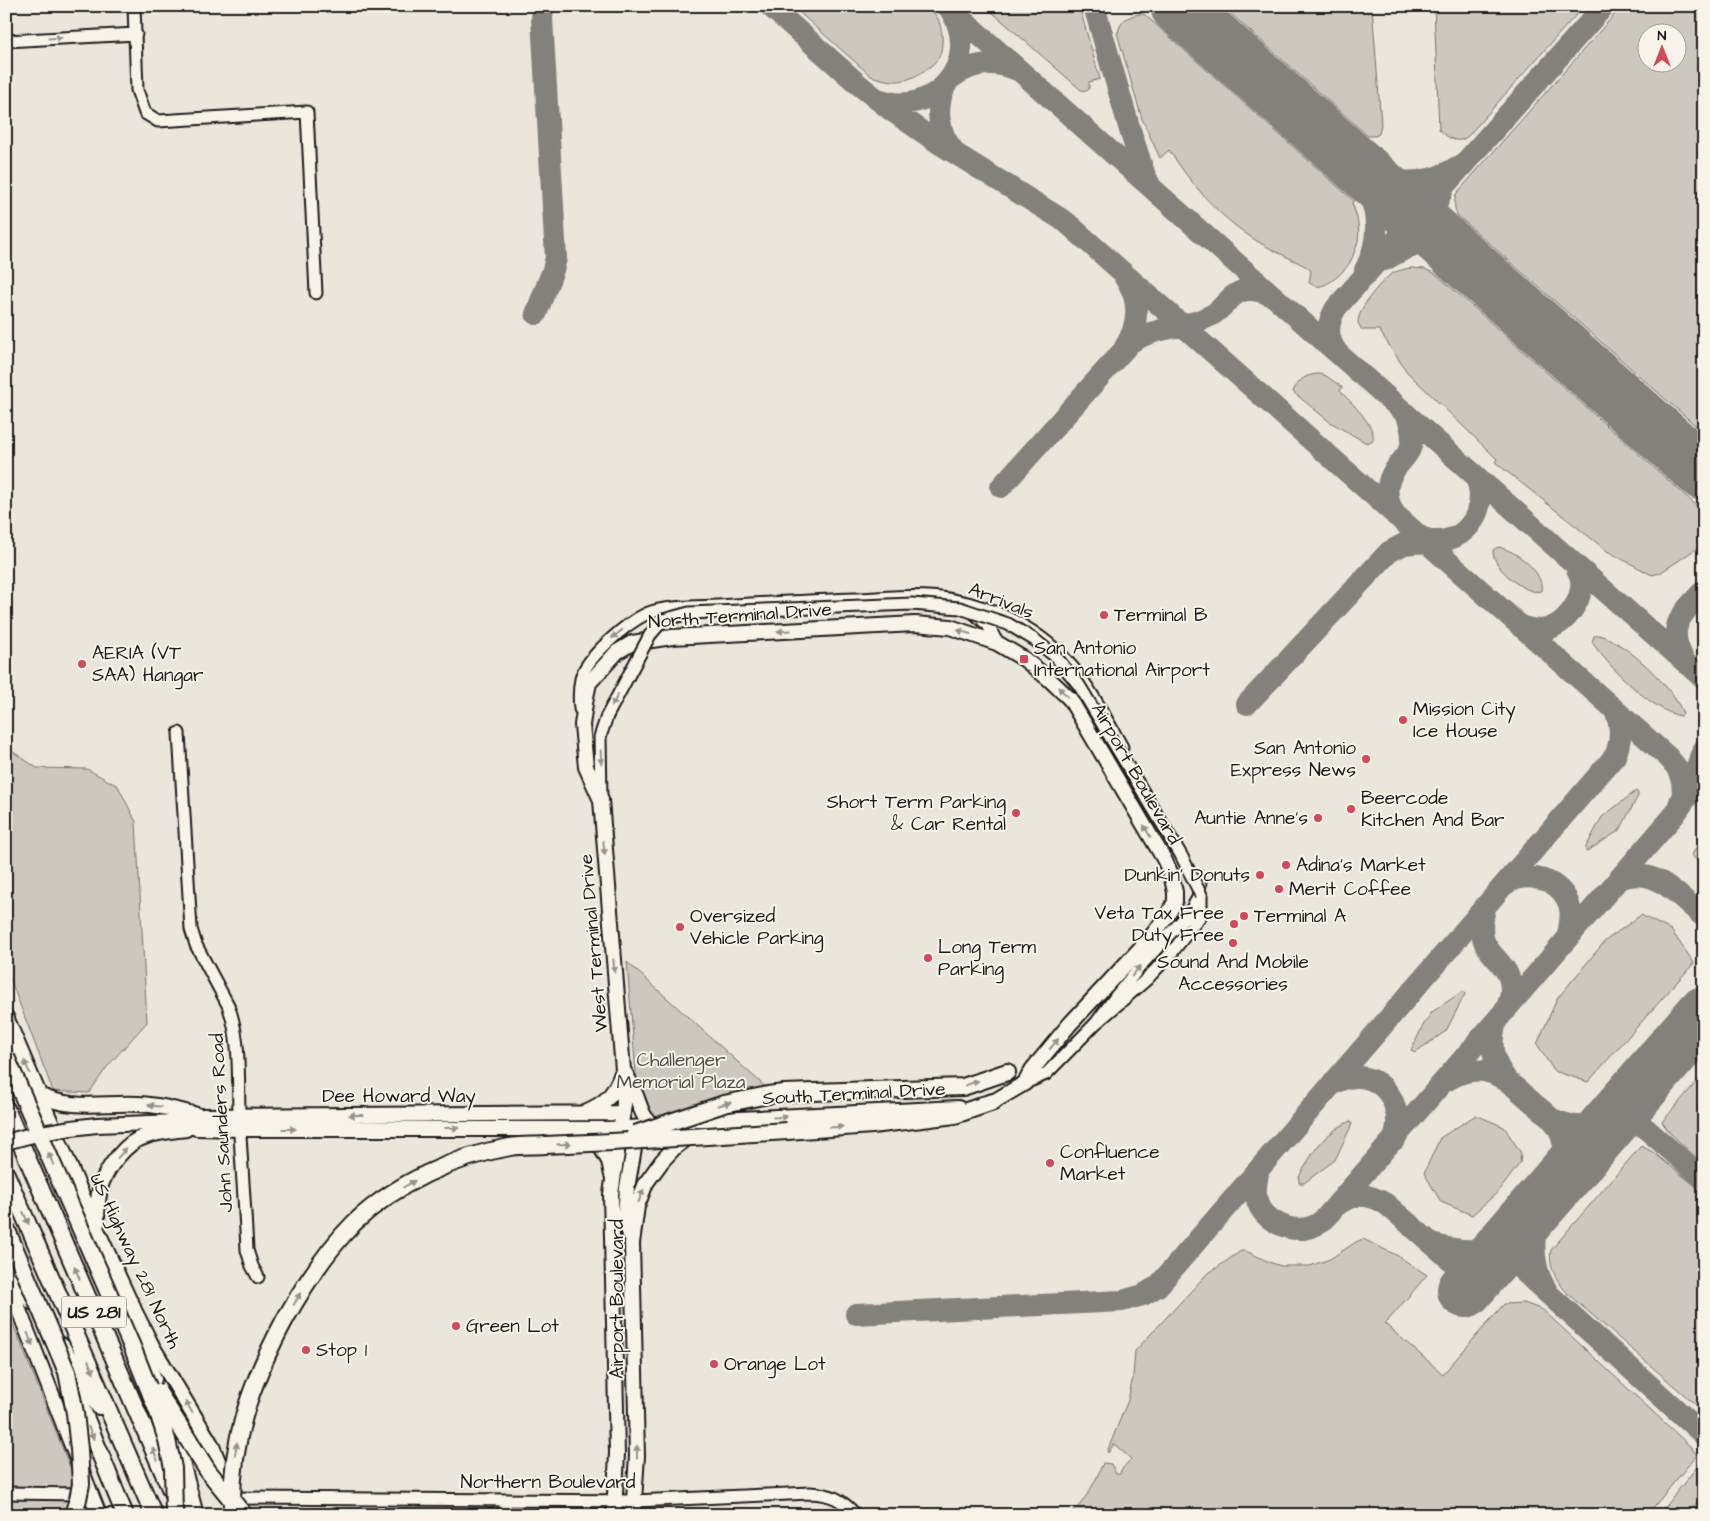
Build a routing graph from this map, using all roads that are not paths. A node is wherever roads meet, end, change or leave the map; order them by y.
1 (134, 6) edge
2 (136, 34) junction
3 (6, 41) edge
4 (316, 293) dead end
5 (948, 599) junction
6 (997, 642) junction
7 (1024, 659) joint
8 (582, 725) junction
9 (179, 733) dead end
10 (601, 800) junction
11 (6, 1018) edge
12 (1096, 1023) junction
13 (6, 1057) edge
14 (623, 1070) junction
15 (1008, 1072) dead end
16 (1025, 1083) junction
17 (39, 1095) junction
18 (993, 1102) junction
19 (6, 1109) edge
20 (556, 1114) junction
21 (579, 1114) junction
22 (623, 1114) junction
23 (718, 1120) junction
24 (200, 1122) junction
25 (403, 1122) junction
26 (239, 1123) junction
27 (654, 1127) junction
28 (493, 1128) junction
29 (637, 1128) junction
30 (577, 1129) junction
31 (616, 1135) junction
32 (6, 1142) edge
33 (6, 1174) edge
34 (613, 1181) junction
35 (6, 1228) edge
36 (97, 1230) junction
37 (632, 1243) junction
38 (6, 1260) edge
39 (6, 1277) edge
40 (258, 1277) dead end
41 (131, 1304) junction
42 (133, 1349) junction
43 (67, 1372) junction
44 (127, 1450) junction
45 (6, 1493) edge
46 (91, 1494) junction
47 (232, 1498) junction
48 (505, 1500) junction
49 (615, 1508) edge
50 (634, 1508) edge
51 (73, 1515) edge
52 (99, 1515) edge
53 (125, 1515) edge
54 (154, 1515) edge
55 (174, 1515) edge
56 (182, 1515) edge
57 (195, 1515) edge
58 (232, 1515) edge
59 (238, 1515) edge
60 (244, 1515) edge
61 (505, 1515) edge
62 (856, 1515) edge

1 - 2 street
3 -> 2 street
2 - 4 street
5 - 6 street
5 -> 8 street, Arrivals
12 -> 5 street, Arrivals
6 - 7 main road, North Terminal Drive
6 -> 8 main road, North Terminal Drive
16 -> 7 main road, Airport Boulevard
8 - 10 main road, North Terminal Drive
9 - 26 street, John Saunders Road
12 -> 10 street, bridge
10 -> 14 main road, West Terminal Drive
17 -> 11 main road, US Highway 281 North
12 - 16 street
42 -> 13 highway, bridge
14 - 21 main road
14 - 22 main road, West Terminal Drive
14 - 27 main road
31 -> 15 highway, bridge
16 - 18 main road, South Terminal Drive
24 -> 17 main road
17 - 36 main road, US Highway 281 North
23 -> 18 main road, South Terminal Drive
31 -> 18 highway, bridge
56 -> 19 highway, US 281
20 - 21 main road, Dee Howard Way
20 - 25 main road, Dee Howard Way
20 - 28 main road
21 - 22 main road, Dee Howard Way
22 - 29 main road
22 - 31 main road, Airport Boulevard
23 - 27 main road, South Terminal Drive
37 -> 23 main road, Airport Boulevard
24 - 26 main road, Dee Howard Way
24 - 32 main road, Dee Howard Way, bridge
36 -> 24 main road
25 - 26 main road, Dee Howard Way
25 -> 28 main road, Dee Howard Way
26 - 40 street, John Saunders Road
27 - 29 main road, South Terminal Drive
28 - 30 main road, Dee Howard Way
29 - 31 main road, South Terminal Drive
29 - 37 main road
30 - 31 main road, Dee Howard Way
30 - 34 main road
31 - 34 main road, Airport Boulevard
58 -> 31 highway, bridge
33 -> 44 highway, US 281
34 - 49 main road, Airport Boulevard
35 - 43 highway, bridge
36 - 41 main road, US Highway 281 North
50 -> 37 main road, Airport Boulevard
38 - 44 highway
39 -> 46 main road
47 -> 41 main road, US Highway 281 North
41 - 57 highway
42 - 55 highway, bridge
42 - 60 highway, bridge
43 - 51 highway, bridge
43 -> 53 highway, bridge
44 - 54 highway, US 281
45 - 46 street
46 - 52 main road
47 - 48 street, Northern Boulevard
47 - 59 main road, US Highway 281 North
48 - 49 street, Northern Boulevard
48 - 61 street
49 - 50 street, Northern Boulevard
50 - 62 street, Northern Boulevard

